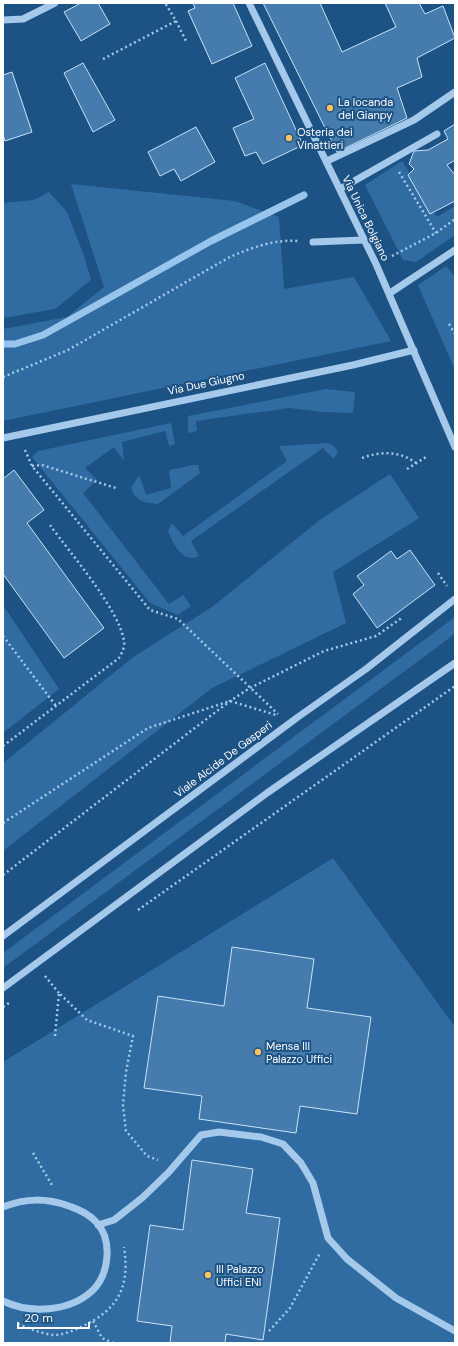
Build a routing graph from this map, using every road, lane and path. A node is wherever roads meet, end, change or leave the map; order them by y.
1 (55, 3) edge
2 (165, 3) edge
3 (249, 3) edge
4 (3, 20) edge
5 (176, 21) junction
6 (187, 43) dead end
7 (103, 59) dead end
8 (455, 92) edge
9 (437, 134) dead end
10 (392, 160) junction
11 (327, 161) junction
12 (340, 189) junction
13 (455, 219) edge
14 (436, 233) junction
15 (364, 240) junction
16 (313, 242) joint
17 (455, 250) edge
18 (392, 256) dead end
19 (390, 293) junction
20 (449, 324) dead end
21 (455, 334) edge
22 (414, 350) junction
23 (3, 377) edge
24 (4, 438) edge
25 (455, 447) edge
26 (25, 450) dead end
27 (426, 457) dead end
28 (362, 458) dead end
29 (416, 463) junction
30 (32, 466) junction
31 (407, 469) dead end
32 (116, 488) dead end
33 (50, 525) dead end
34 (438, 573) dead end
35 (451, 584) dead end
36 (447, 587) junction
37 (441, 591) dead end
38 (455, 599) edge
39 (408, 614) dead end
40 (3, 636) edge
41 (455, 663) edge
42 (455, 686) edge
43 (250, 688) junction
44 (230, 701) junction
45 (56, 706) junction
46 (3, 746) edge
47 (3, 823) edge
48 (3, 875) edge
49 (136, 912) dead end
50 (3, 936) edge
51 (35, 964) junction
52 (51, 971) dead end
53 (45, 976) junction
54 (39, 980) dead end
55 (3, 988) edge
56 (59, 993) junction
57 (15, 998) dead end
58 (3, 1008) edge
59 (55, 1036) dead end
60 (33, 1153) dead end
61 (176, 1165) junction
62 (54, 1188) dead end
63 (3, 1206) edge
64 (98, 1224) junction
65 (328, 1238) junction
66 (124, 1245) dead end
67 (3, 1301) edge
68 (93, 1321) junction
69 (15, 1322) dead end
70 (269, 1331) dead end
71 (455, 1331) edge
72 (113, 1343) edge

1 - 4 street
2 - 5 path
3 - 11 street, Via Unica Bolgiano
5 - 6 path
5 - 7 path
8 - 11 street
9 - 10 street
10 - 12 street
10 - 14 path
11 - 12 street, Via Unica Bolgiano
12 - 15 street, Via Unica Bolgiano
13 - 14 path
14 - 18 path
15 - 16 street
15 - 19 street, Via Unica Bolgiano
16 - 23 path
17 - 19 street
19 - 22 street, Via Unica Bolgiano
20 - 21 path
22 - 24 street, Via Due Giugno
22 - 25 street, Via Unica Bolgiano
26 - 30 path
27 - 29 path
28 - 29 path
29 - 31 path
30 - 32 path
30 - 43 path
33 - 45 path
34 - 36 path
35 - 36 path
36 - 37 path
38 - 50 street, Viale Alcide De Gasperi
39 - 43 path
40 - 45 path
41 - 51 street
42 - 49 path
43 - 44 path
43 - 44 path
44 - 47 path
44 - 48 path
45 - 46 path
51 - 53 path
51 - 55 street
52 - 53 path
53 - 54 path
53 - 56 path
56 - 59 path
56 - 61 path
57 - 58 path
60 - 62 path
61 - 64 street
61 - 65 street
63 - 64 street
64 - 67 street
65 - 70 path
65 - 71 street
66 - 68 path
68 - 69 path
68 - 72 path

